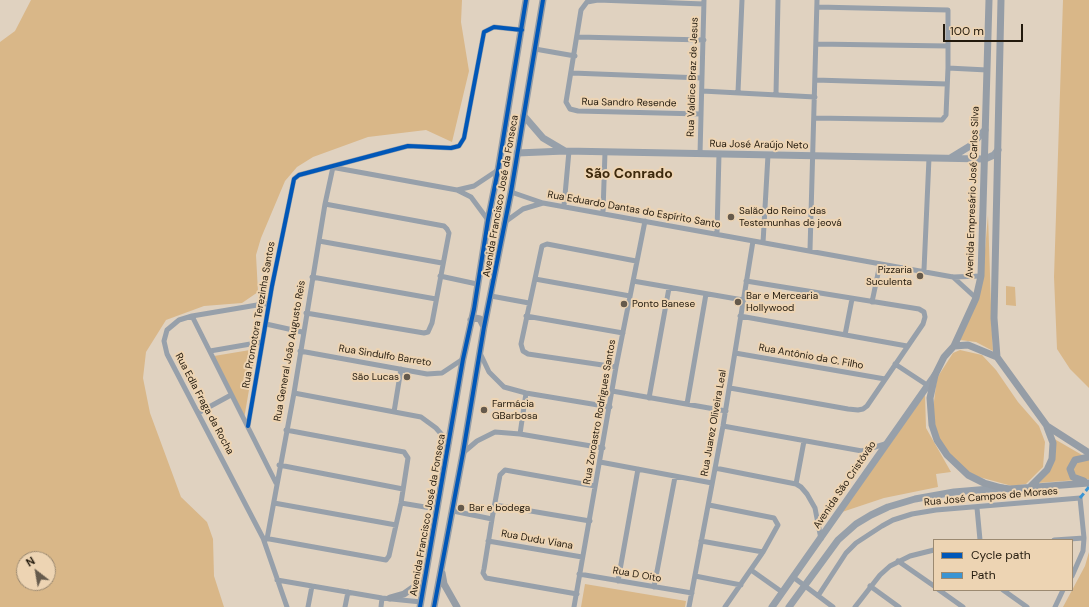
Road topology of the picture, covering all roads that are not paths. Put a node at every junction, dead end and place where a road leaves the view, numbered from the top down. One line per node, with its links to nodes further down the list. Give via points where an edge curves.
1 (526, 0): 12 (main road, Avenida Francisco José da Fonseca)
2 (534, 0): 8 (main road)
3 (742, 0): 26 (street)
4 (778, 0): 27 (street)
5 (817, 0): 11 (street)
6 (985, 0): 10 (street)
7 (1001, 0): 33 (main road)
8 (543, 1): 17 (main road, Avenida Francisco José da Fonseca)
9 (704, 2): 13 (street, Rua Sandro Resende, via 590,1 581,10); 14 (street, Rua Valdice Braz de Jesus)
10 (989, 4): 20 (main road, Avenida Empresário José Carlos Silva)
11 (817, 7): 15 (street); 16 (street, via 947,10)
12 (522, 30): 44 (street, via 494,27 484,32 464,138 458,146 408,146); 45 (main road, Avenida Francisco José da Fonseca)
13 (578, 37): 14 (street); 18 (street, Rua Sandro Resende)
14 (704, 40): 22 (street, Rua Valdice Braz de Jesus)
15 (816, 44): 16 (street); 23 (street)
16 (948, 46): 19 (street)
17 (535, 49): 18 (street); 30 (main road, Avenida Francisco José da Fonseca)
18 (575, 56): 21 (street, Rua Sandro Resende)
19 (948, 68): 20 (street); 24 (street)
20 (987, 70): 32 (main road, Avenida Empresário José Carlos Silva)
21 (572, 73): 22 (street); 29 (street, Rua Sandro Resende, via 566,102 572,110)
22 (702, 78): 25 (street, Rua Valdice Braz de Jesus)
23 (815, 80): 24 (street); 28 (street)
24 (947, 84): 31 (street, via 946,115 942,120)
25 (702, 91): 26 (street); 29 (street, Rua Valdice Braz de Jesus)
26 (738, 92): 27 (street)
27 (776, 94): 28 (street)
28 (815, 97): 31 (street)
29 (701, 114): 37 (street, Rua Valdice Braz de Jesus)
30 (524, 116): 34 (street, via 543,138); 36 (main road, Avenida Francisco José da Fonseca)
31 (814, 118): 40 (street)
32 (985, 130): 41 (street, via 975,142); 43 (main road, Avenida Empresário José Carlos Silva)
33 (998, 150): 43 (street); 102 (main road, via 994,318)
34 (567, 151): 35 (street, Rua José Araújo Neto); 36 (street, Rua José Araújo Neto); 50 (street)
35 (605, 152): 37 (street, Rua José Araújo Neto); 51 (street)
36 (517, 153): 47 (main road, Avenida Francisco José da Fonseca)
37 (700, 154): 38 (street, Rua José Araújo Neto)
38 (719, 154): 39 (street, Rua José Araújo Neto); 55 (street)
39 (768, 155): 40 (street, Rua José Araújo Neto); 58 (street)
40 (812, 156): 42 (street, Rua José Araújo Neto); 59 (street)
41 (952, 157): 42 (street, Rua José Araújo Neto); 43 (street, Rua José Araújo Neto)
42 (929, 158): 63 (street)
43 (985, 159): 65 (main road, Avenida Empresário José Carlos Silva)
44 (331, 167): 46 (street); 49 (street, Rua General João Augusto Reis); 81 (street, Rua Promotora Terezinha Santos, via 299,175 291,184)
45 (498, 170): 46 (street, via 474,186); 52 (main road, Avenida Francisco José da Fonseca)
46 (457, 190): 52 (street, via 471,197)
47 (511, 192): 48 (street); 54 (main road, Avenida Francisco José da Fonseca)
48 (543, 203): 50 (street, Rua Eduardo Dantas do Espírito Santo); 54 (street, Rua Eduardo Dantas do Espírito Santo, via 523,209)
49 (325, 204): 56 (street, Rua General João Augusto Reis); 61 (street, via 445,227 449,233)
50 (564, 206): 51 (street, Rua Eduardo Dantas do Espírito Santo)
51 (603, 212): 53 (street, Rua Eduardo Dantas do Espírito Santo)
52 (488, 220): 71 (main road, Avenida Francisco José da Fonseca)
53 (645, 221): 55 (street, Rua Eduardo Dantas do Espírito Santo); 60 (street, Rua Zoroastro Rodrigues Santos)
54 (505, 222): 74 (main road, Avenida Francisco José da Fonseca)
55 (717, 233): 57 (street, Rua Eduardo Dantas do Espírito Santo)
56 (319, 241): 61 (street); 66 (street, Rua General João Augusto Reis)
57 (753, 241): 58 (street, Rua Eduardo Dantas do Espírito Santo); 70 (street, Rua Juarez Oliveira Leal)
58 (763, 243): 59 (street, Rua Eduardo Dantas do Espírito Santo)
59 (810, 250): 62 (street, Rua Eduardo Dantas do Espírito Santo)
60 (636, 261): 68 (street, via 545,244 540,248); 69 (street, Rua Zoroastro Rodrigues Santos)
61 (442, 263): 64 (street)
62 (880, 264): 63 (street, Rua Eduardo Dantas do Espírito Santo); 80 (street)
63 (924, 270): 67 (street, Rua Eduardo Dantas do Espírito Santo)
64 (440, 276): 71 (street); 77 (street)
65 (981, 276): 67 (street, Rua Eduardo Dantas do Espírito Santo); 76 (main road, Avenida Empresário José Carlos Silva)
66 (312, 277): 77 (street); 84 (street, Rua General João Augusto Reis)
67 (953, 277): 76 (street, Rua Eduardo Dantas do Espírito Santo)
68 (535, 279): 75 (street); 82 (street)
69 (633, 281): 72 (street); 75 (street, Rua Zoroastro Rodrigues Santos)
70 (746, 281): 78 (street); 79 (street, Rua Juarez Oliveira Leal)
71 (477, 284): 83 (main road, Avenida Francisco José da Fonseca)
72 (670, 288): 73 (street); 115 (street)
73 (706, 294): 79 (street); 116 (street)
74 (491, 296): 82 (street); 85 (main road, Avenida Francisco José da Fonseca)
75 (630, 296): 93 (street, Rua Zoroastro Rodrigues Santos)
76 (976, 298): 97 (main road, Avenida Empresário José Carlos Silva)
77 (436, 299): 84 (street, via 432,324 426,333)
78 (852, 299): 80 (street); 94 (street)
79 (743, 300): 88 (street, Rua Juarez Oliveira Leal)
80 (872, 302): 96 (street, via 920,309 924,312 923,324)
81 (269, 303): 86 (street, Rua Edla Fraga da Rocha); 90 (street, Rua Promotora Terezinha Santos)
82 (529, 303): 87 (street)
83 (474, 309): 85 (main road, via 481,314); 89 (main road, Avenida Francisco José da Fonseca)
84 (306, 313): 92 (street, Rua General João Augusto Reis)
85 (488, 313): 91 (main road, Avenida Francisco José da Fonseca)
86 (192, 316): 98 (street); 120 (street, Rua Edla Fraga da Rocha, via 179,320 167,330 164,341 167,354)
87 (526, 316): 93 (street); 105 (street, via 521,344 526,353)
88 (740, 316): 94 (street); 101 (street, Rua Juarez Oliveira Leal)
89 (471, 320): 91 (main road, via 480,319); 103 (main road, Avenida Francisco José da Fonseca)
90 (266, 324): 92 (street); 95 (street, Rua Promotora Terezinha Santos)
91 (484, 327): 100 (main road, Avenida Francisco José da Fonseca)
92 (302, 332): 99 (street, Rua General João Augusto Reis)
93 (623, 333): 105 (street, Rua Zoroastro Rodrigues Santos)
94 (844, 335): 96 (street)
95 (262, 342): 98 (street); 121 (street, Rua Promotora Terezinha Santos)
96 (906, 346): 104 (street)
97 (954, 346): 102 (main road, via 968,345); 107 (main road, Avenida Empresário José Carlos Silva)
98 (210, 351): 114 (street)
99 (300, 351): 106 (street, Rua Sindulfo Barreto); 112 (street, Rua General João Augusto Reis)
100 (480, 352): 113 (street, via 485,367 496,380 504,387); 130 (main road, Avenida Francisco José da Fonseca)
101 (735, 353): 108 (street, Rua Antônio da C. Filho); 110 (street, Rua Juarez Oliveira Leal)
102 (997, 356): 123 (main road)
103 (463, 359): 106 (street, Rua Sindulfo Barreto, via 437,374); 127 (main road, Avenida Francisco José da Fonseca)
104 (895, 364): 108 (street); 109 (street)
105 (616, 367): 111 (street, Rua Zoroastro Rodrigues Santos)
106 (401, 369): 119 (street)
107 (935, 375): 109 (street, Avenida São Cristóvão); 144 (main road, Avenida Empresário José Carlos Silva, via 930,410 934,432 942,448 968,475)
108 (884, 379): 110 (street, via 867,406 858,410)
109 (927, 385): 128 (street, Avenida São Cristóvão)
110 (730, 388): 118 (street, Rua Juarez Oliveira Leal)
111 (612, 391): 115 (street); 117 (street, Rua Zoroastro Rodrigues Santos)
112 (294, 393): 119 (street); 124 (street, Rua General João Augusto Reis)
113 (526, 393): 117 (street); 125 (street)
114 (231, 395): 120 (street); 121 (street)
115 (649, 398): 116 (street)
116 (687, 404): 118 (street)
117 (610, 406): 129 (street, Rua Zoroastro Rodrigues Santos)
118 (726, 411): 122 (street, Rua Juarez Oliveira Leal)
119 (394, 412): 127 (street, via 425,419)
120 (198, 413): 156 (street, Rua Edla Fraga da Rocha)
121 (248, 426): 138 (street)
122 (723, 426): 126 (street); 135 (street, Rua Juarez Oliveira Leal)
123 (1047, 426): 131 (main road); 143 (main road, via 1053,444 1052,459 1047,470)
124 (286, 430): 134 (street, Rua General João Augusto Reis); 145 (street, via 404,452 408,458)
125 (520, 434): 129 (street); 130 (street, via 495,432 477,441)
126 (804, 441): 128 (street, via 862,451); 141 (street)
127 (449, 443): 151 (main road, Avenida Francisco José da Fonseca)
128 (885, 444): 159 (street, Avenida São Cristóvão)
129 (603, 448): 133 (street, Rua Zoroastro Rodrigues Santos)
130 (463, 453): 152 (main road, Avenida Francisco José da Fonseca)
131 (1089, 453)
132 (1089, 457): 140 (main road, via 1075,460 1070,469 1073,477)
133 (600, 462): 136 (street); 142 (street, Rua Zoroastro Rodrigues Santos)
134 (280, 465): 138 (street, Rua General João Augusto Reis); 145 (street)
135 (715, 468): 139 (street, Rua Juarez Oliveira Leal); 141 (street)
136 (638, 469): 137 (street); 179 (street)
137 (675, 477): 139 (street); 185 (street)
138 (276, 483): 146 (street, Rua General João Augusto Reis)
139 (712, 483): 148 (street, Rua Juarez Oliveira Leal)
140 (1089, 483): 143 (main road, Avenida Empresário José Carlos Silva)
141 (796, 484): 159 (street, via 811,501 818,519)
142 (595, 486): 149 (street, via 505,470 500,475); 154 (street, Rua Zoroastro Rodrigues Santos)
143 (1030, 487): 144 (main road, Avenida Empresário José Carlos Silva)
144 (1002, 488): 181 (street, via 954,492 915,499 871,514 838,540)
145 (403, 489): 147 (street)
146 (274, 503): 155 (street); 156 (street, Rua General João Augusto Reis)
147 (401, 503): 151 (street); 155 (street)
148 (709, 505): 163 (street, Rua Juarez Oliveira Leal); 167 (street, via 774,518 778,528)
149 (495, 506): 153 (street); 154 (street)
150 (977, 508): 157 (street, Rua José Campos de Moraes, via 1080,498); 160 (street); 193 (street, Rua José Campos de Moraes, via 912,514 882,526 846,553)
151 (438, 509): 158 (main road, Avenida Francisco José da Fonseca)
152 (453, 511): 153 (street); 164 (main road, Avenida Francisco José da Fonseca)
153 (492, 519): 162 (street)
154 (590, 521): 169 (street, Rua Zoroastro Rodrigues Santos)
155 (396, 525): 156 (street, via 390,556 386,560)
156 (265, 538): 177 (street, Rua Edla Fraga da Rocha)
157 (1084, 538): 161 (street); 174 (street, via 1082,556)
158 (433, 539): 164 (main road, via 439,546); 166 (main road, Avenida Francisco José da Fonseca)
159 (821, 539): 176 (street, Avenida São Cristóvão)
160 (980, 539)
161 (1069, 539)
162 (488, 541): 169 (street, Rua Dudu Viana); 192 (street, via 483,573 486,578)
163 (701, 541): 167 (street); 175 (street, Rua Juarez Oliveira Leal)
164 (446, 544): 168 (main road, Avenida Francisco José da Fonseca)
165 (933, 550): 170 (street)
166 (430, 552): 168 (main road); 178 (main road, Avenida Francisco José da Fonseca)
167 (763, 552): 172 (street)
168 (444, 554): 171 (main road, Avenida Francisco José da Fonseca)
169 (582, 557): 173 (street, Rua Zoroastro Rodrigues Santos)
170 (898, 561): 182 (street); 184 (street)
171 (441, 570): 200 (main road, Avenida Francisco José da Fonseca); 201 (main road, via 444,584)
172 (751, 570): 180 (street); 190 (street)
173 (579, 574): 179 (street, Rua D Oito); 192 (street, Rua Zoroastro Rodrigues Santos)
174 (1073, 574)
175 (695, 576): 180 (street); 191 (street, Rua Juarez Oliveira Leal)
176 (793, 577): 181 (street); 190 (street, Avenida São Cristóvão)
177 (277, 580): 183 (street); 196 (street, Rua Edla Fraga da Rocha)
178 (424, 580): 194 (main road, via 404,594); 195 (main road, Avenida Francisco José da Fonseca)
179 (618, 580): 185 (street, Rua D Oito)
180 (741, 585): 204 (street)
181 (804, 585): 193 (street); 206 (street)
182 (933, 585)
183 (312, 586): 189 (street); 197 (street)
184 (870, 586): 208 (street); 209 (street)
185 (654, 587): 191 (street, Rua D Oito)
186 (941, 591): 210 (street)
187 (1004, 591): 211 (street)
188 (1063, 591): 212 (street)
189 (348, 592): 194 (street); 198 (street)
190 (782, 592): 205 (street, Avenida São Cristóvão)
191 (692, 593): 203 (street, Rua Juarez Oliveira Leal)
192 (577, 594): 202 (street, Rua Zoroastro Rodrigues Santos)
193 (818, 596): 207 (street)
194 (386, 598): 195 (street); 199 (street)
195 (421, 604)
196 (287, 607)
197 (308, 607)
198 (345, 607)
199 (380, 607)
200 (434, 607)
201 (457, 607)
202 (574, 607)
203 (689, 607)
204 (725, 607)
205 (772, 607)
206 (789, 607)
207 (833, 607)
208 (855, 607)
209 (899, 607)
210 (963, 607)
211 (1026, 607)
212 (1055, 607)

